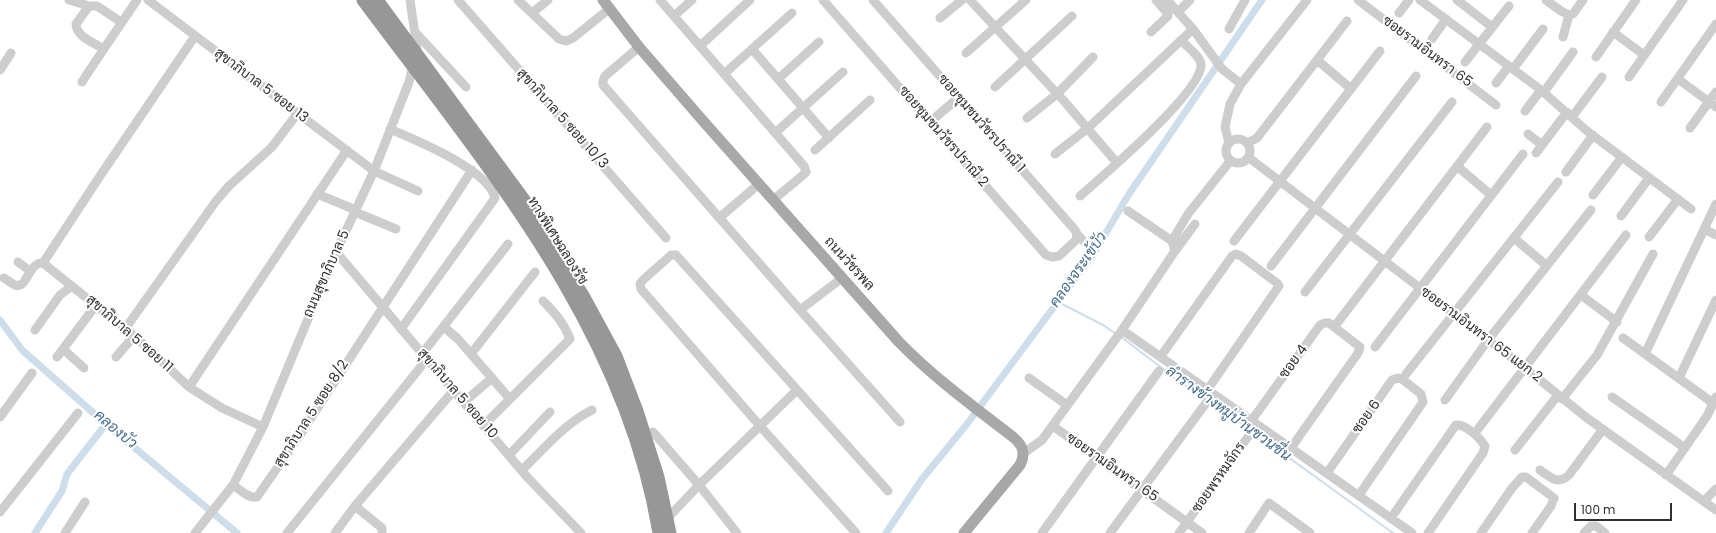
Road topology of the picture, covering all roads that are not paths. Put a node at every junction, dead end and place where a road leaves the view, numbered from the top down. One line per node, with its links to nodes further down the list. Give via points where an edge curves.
1 (69, 0): 31 (street)
2 (137, 0): 44 (street)
3 (148, 0): 54 (street, สุขาภิบาล 5 ซอย 13)
4 (363, 0): 265 (highway, ทางพิเศษฉลองรัช, via 517,206 578,306 606,361 628,416)
5 (377, 0): 266 (highway, ทางพิเศษฉลองรัช, via 526,201 585,299 616,356 637,411 658,477)
6 (410, 0): 51 (street, ถนนสุขาภิบาล 5)
7 (458, 0): 155 (street, สุขาภิบาล 5 ซอย 10/3)
8 (518, 0): 35 (street)
9 (548, 0): 35 (street)
10 (660, 0): 39 (street)
11 (692, 0): 39 (street)
12 (750, 0): 60 (street)
13 (823, 0): 103 (street, ซอยชุมชนวัชรปราณี 2)
14 (873, 0): 92 (street, ซอยชุมชนวัชรปราณี 1)
15 (962, 0): 41 (street)
16 (970, 0): 47 (street)
17 (1026, 0): 47 (street)
18 (1156, 0): 52 (street, via 1168,16)
19 (1166, 0): 34 (street)
20 (1190, 0): 34 (street)
21 (1245, 0): 49 (street)
22 (1306, 0): 85 (street)
23 (1358, 0): 96 (street, ซอยรามอินทรา 65)
24 (1409, 0): 37 (street)
25 (1420, 0): 42 (street)
26 (1546, 0): 38 (street)
27 (1584, 0): 38 (street, via 1573,14)
28 (1636, 0): 53 (street)
29 (1683, 0): 68 (street)
30 (1462, 1): 46 (street)
31 (95, 4): 44 (street); 62 (street, via 76,24 76,28 83,36)
32 (606, 5): 35 (street, via 573,38 566,41 559,39); 61 (main road, ถนนวัชรพล)
33 (1509, 6): 46 (street)
34 (1178, 12): 48 (street)
35 (532, 13)
36 (792, 13): 63 (street)
37 (1399, 13)
38 (1569, 15): 55 (street)
39 (674, 16): 60 (street)
40 (1072, 16): 71 (street)
41 (940, 18)
42 (1446, 19): 56 (street); 59 (street)
43 (1348, 21): 72 (street)
44 (122, 22): 62 (street)
45 (1716, 24): 81 (street)
46 (1492, 27): 59 (street)
47 (996, 28): 67 (street); 71 (street)
48 (1193, 29): 57 (street); 85 (street, via 1222,69)
49 (1229, 29)
50 (1543, 29): 74 (street)
51 (416, 32): 86 (street); 105 (street, ถนนสุขาภิบาล 5, via 417,48 409,82)
52 (1151, 32)
53 (1613, 32): 68 (street); 70 (street)
54 (195, 36): 100 (street, สุขาภิบาล 5 ซอย 13); 166 (street)
55 (1563, 37)
56 (1432, 39)
57 (1181, 40): 106 (street); 123 (street, via 1199,58 1199,73 1173,109)
58 (819, 42): 82 (street)
59 (1479, 44): 73 (street); 74 (street)
60 (700, 46): 77 (street)
61 (639, 47): 131 (main road, ถนนวัชรพล); 146 (street, via 605,76 603,85)
62 (104, 49): 83 (street)
63 (752, 49): 77 (street); 82 (street)
64 (1380, 51): 88 (street)
65 (1573, 52): 89 (street)
66 (11, 53): 75 (street)
67 (966, 53)
68 (1644, 55): 80 (street)
69 (1093, 57): 91 (street)
70 (1596, 57)
71 (1026, 60): 87 (street); 91 (street)
72 (1317, 60): 88 (street); 113 (street, via 1257,138)
73 (1465, 62)
74 (1511, 67): 84 (street); 89 (street)
75 (0, 70)
76 (843, 72): 98 (street)
77 (724, 74): 108 (street)
78 (1416, 76): 140 (street)
79 (1602, 77): 101 (street)
80 (1629, 77)
81 (1678, 79): 95 (street); 97 (street)
82 (778, 80): 98 (street)
83 (82, 82)
84 (1496, 83)
85 (1241, 84): 112 (street, via 1230,104 1225,127)
86 (466, 87)
87 (995, 87)
88 (1350, 88): 129 (street)
89 (1542, 91): 99 (street); 101 (street)
90 (1716, 92): 97 (street)
91 (1057, 94): 102 (street); 106 (street)
92 (958, 98): 103 (street); 150 (street, ซอยชุมชนวัชรปราณี 1)
93 (870, 100): 111 (street)
94 (1452, 102): 151 (street)
95 (1662, 102)
96 (1496, 105)
97 (1712, 105): 107 (street)
98 (804, 108): 108 (street); 111 (street)
99 (1525, 111)
100 (297, 114): 115 (street, สุขาภิบาล 5 ซอย 13); 186 (street, via 272,147 216,201)
101 (1569, 114): 110 (street); 114 (street)
102 (1027, 118)
103 (930, 122): 150 (street, ซอยชุมชนวัชรปราณี 2, via 1046,255 1059,256 1076,240)
104 (1487, 127): 124 (street)
105 (390, 128): 125 (street); 126 (street, ถนนสุขาภิบาล 5)
106 (1088, 128): 118 (street); 123 (street)
107 (1690, 128)
108 (775, 133): 138 (street, via 804,166 806,172)
109 (1528, 134): 114 (street)
110 (1592, 135): 121 (street); 127 (street)
111 (829, 138): 116 (street)
112 (1229, 143): 113 (street, via 1236,139); 122 (street, via 1227,154)
113 (1247, 143): 120 (street, via 1250,150)
114 (1542, 145): 117 (street)
115 (347, 150): 126 (street, สุขาภิบาล 5 ซอย 13); 133 (street)
116 (815, 150)
117 (1536, 153)
118 (1055, 154)
119 (1522, 154): 134 (street)
120 (1248, 157): 122 (street, via 1242,162); 129 (street, ซอยรามอินทรา 65 แยก 2)
121 (1622, 157): 128 (street); 135 (street)
122 (1231, 160): 157 (street, via 1188,214)
123 (1117, 163): 136 (street)
124 (1458, 167): 134 (street); 164 (street)
125 (472, 170): 180 (street); 187 (street, via 494,192 495,198)
126 (374, 171): 132 (street, สุขาภิบาล 5 ซอย 13); 143 (street, ถนนสุขาภิบาล 5)
127 (1566, 172)
128 (1649, 178): 137 (street); 145 (street)
129 (1280, 180): 140 (street, ซอยรามอินทรา 65 แยก 2); 158 (street)
130 (1558, 182): 156 (street)
131 (758, 184): 138 (main road, ถนนวัชรพล); 146 (street)
132 (418, 191)
133 (317, 194): 143 (street); 209 (street)
134 (1491, 195): 174 (street)
135 (1593, 195)
136 (1080, 196)
137 (1678, 199): 141 (street); 154 (street)
138 (773, 200): 172 (main road, ถนนวัชรพล)
139 (1716, 204): 148 (street)
140 (1316, 207): 151 (street, ซอยรามอินทรา 65 แยก 2); 167 (street)
141 (1691, 209)
142 (1591, 210): 168 (street)
143 (356, 211): 149 (street); 162 (street, ถนนสุขาภิบาล 5)
144 (1128, 211): 157 (street)
145 (1620, 216)
146 (719, 218): 181 (street)
147 (1195, 224): 161 (street)
148 (1704, 229): 152 (street); 196 (street)
149 (396, 230)
150 (1077, 234): 160 (street, ซอยชุมชนวัชรปราณี 1)
151 (1350, 234): 164 (street, ซอยรามอินทรา 65 แยก 2); 175 (street)
152 (1716, 235)
153 (1626, 236): 176 (street)
154 (1649, 237)
155 (666, 238)
156 (1514, 238): 168 (street); 182 (street)
157 (1172, 241): 161 (street)
158 (1234, 241)
159 (508, 244): 185 (street)
160 (1092, 250)
161 (1175, 251): 189 (street)
162 (336, 252): 180 (street, สุขาภิบาล 5 ซอย 10); 230 (street, ถนนสุขาภิบาล 5)
163 (1653, 254): 184 (street)
164 (1385, 260): 174 (street, ซอยรามอินทรา 65 แยก 2); 183 (street)
165 (18, 262): 169 (street)
166 (43, 264): 169 (street, via 36,264); 173 (street, สุขาภิบาล 5 ซอย 11)
167 (1271, 266)
168 (1547, 266): 192 (street)
169 (30, 271): 171 (street, via 20,285 16,286)
170 (535, 272): 195 (street)
171 (4, 278)
172 (842, 278): 181 (street); 238 (main road, ถนนวัชรพล, via 910,353 1019,441)
173 (72, 286): 179 (street, สุขาภิบาล 5 ซอย 11); 188 (street, via 60,295)
174 (1419, 288): 182 (street, ซอยรามอินทรา 65 แยก 2); 193 (street)
175 (1305, 292)
176 (1581, 295): 184 (street); 202 (street)
177 (1716, 300): 208 (street)
178 (543, 301): 215 (street, via 566,328 570,339)
179 (96, 305): 186 (street, สุขาภิบาล 5 ซอย 11); 194 (street)
180 (383, 307): 187 (street, สุขาภิบาล 5 ซอย 10); 245 (street, สุขาภิบาล 5 ซอย 8/2, via 257,497 253,498)
181 (800, 310): 227 (street)
182 (1454, 314): 192 (street, ซอยรามอินทรา 65 แยก 2); 205 (street)
183 (1338, 322)
184 (1617, 322): 213 (street, via 1597,355)
185 (444, 327): 195 (street); 197 (street)
186 (125, 329): 190 (street, สุขาภิบาล 5 ซอย 11)
187 (401, 329): 197 (street, สุขาภิบาล 5 ซอย 10)
188 (35, 330)
189 (1119, 334): 198 (street); 220 (street)
190 (134, 336): 200 (street); 209 (street, สุขาภิบาล 5 ซอย 11)
191 (1623, 338): 196 (street)
192 (1488, 340): 202 (street, ซอยรามอินทรา 65 แยก 2); 216 (street)
193 (1375, 347)
194 (63, 349): 199 (street); 201 (street)
195 (471, 354): 206 (street)
196 (1645, 354): 208 (street)
197 (424, 356): 211 (street, สุขาภิบาล 5 ซอย 10); 260 (street, via 419,369)
198 (1161, 356): 210 (street); 210 (street, via 1232,256 1241,256 1279,286)
199 (57, 357)
200 (116, 357)
201 (84, 368)
202 (1525, 368): 213 (street, ซอยรามอินทรา 65 แยก 2); 232 (street)
203 (1159, 372): 240 (street)
204 (32, 373): 224 (street)
205 (1406, 374)
206 (492, 378): 215 (street); 218 (street)
207 (1029, 378): 220 (street)
208 (1679, 378): 217 (street)
209 (189, 387): 230 (street, สุขาภิบาล 5 ซอย 11, via 218,406)
210 (1208, 389): 226 (street)
211 (454, 390): 218 (street, สุขาภิบาล 5 ซอย 10); 253 (street)
212 (797, 390): 228 (street); 228 (street, via 676,255 671,255 643,280 640,284 641,289); 249 (street)
213 (1560, 397): 231 (street, ซอยรามอินทรา 65 แยก 2); 237 (street)
214 (1612, 397): 236 (street)
215 (510, 399): 225 (street)
216 (1445, 400)
217 (1715, 400): 236 (street)
218 (464, 402): 239 (street, สุขาภิบาล 5 ซอย 10)
219 (1206, 403): 248 (street)
220 (1067, 406): 229 (street)
221 (592, 410): 241 (street, via 579,416 566,427)
222 (550, 412): 239 (street)
223 (78, 413): 255 (street)
224 (0, 417)
225 (490, 419)
226 (1252, 420): 235 (street); 235 (street, ซอย 4, via 1320,325 1329,323 1360,347)
227 (900, 422)
228 (760, 426): 246 (street); 268 (street)
229 (1053, 426): 238 (street, ซอยรามอินทรา 65, via 1042,440); 240 (street, ซอยรามอินทรา 65)
230 (263, 427): 245 (street, ถนนสุขาภิบาล 5)
231 (1603, 430): 242 (street, via 1564,480 1551,478); 244 (street, ซอยรามอินทรา 65 แยก 2)
232 (1476, 431): 256 (street, via 1463,425 1456,425); 277 (street, via 1485,446 1483,452)
233 (653, 432): 246 (street)
234 (1250, 434): 257 (street, ซอยพรหมจักร)
235 (1291, 448): 243 (street)
236 (1685, 448): 244 (street)
237 (1515, 450)
238 (1024, 453): 269 (main road, via 1020,465)
239 (509, 455): 241 (street, สุขาภิบาล 5 ซอย 10)
240 (1097, 458): 248 (street, ซอยรามอินทรา 65); 270 (street)
241 (522, 470): 263 (street, สุขาภิบาล 5 ซอย 10)
242 (1540, 470)
243 (1328, 473): 250 (street); 250 (street, ซอย 6, via 1392,380 1402,379 1422,397 1423,402)
244 (1666, 474): 251 (street, ซอยรามอินทรา 65 แยก 2)
245 (233, 485): 259 (street, ถนนสุขาภิบาล 5)
246 (699, 485): 264 (street); 267 (street)
247 (1716, 489): 251 (street)
248 (1142, 490): 257 (street, ซอยรามอินทรา 65); 271 (street)
249 (888, 491)
250 (1359, 495): 256 (street)
251 (1704, 501): 254 (street, ซอยรามอินทรา 65 แยก 2)
252 (85, 502): 258 (street)
253 (355, 506): 261 (street); 262 (street, via 382,528)
254 (1716, 510)
255 (0, 512)
256 (1391, 518): 276 (street)
257 (1187, 522): 272 (street, ซอยพรหมจักร); 273 (street, ซอยรามอินทรา 65)
258 (65, 533)
259 (195, 533)
260 (287, 533)
261 (335, 533)
262 (382, 533)
263 (581, 533)
264 (653, 533)
265 (659, 533)
266 (670, 533)
267 (737, 533)
268 (856, 533)
269 (964, 533)
270 (1042, 533)
271 (1110, 533)
272 (1179, 533)
273 (1202, 533)
274 (1248, 533): 275 (street, via 1269,503)
275 (1310, 533)
276 (1412, 533)
277 (1428, 533)
278 (1481, 533): 279 (street, via 1522,477 1526,477 1554,498)
279 (1532, 533)
280 (1584, 533): 281 (street, via 1591,526 1596,526)
281 (1605, 533)

